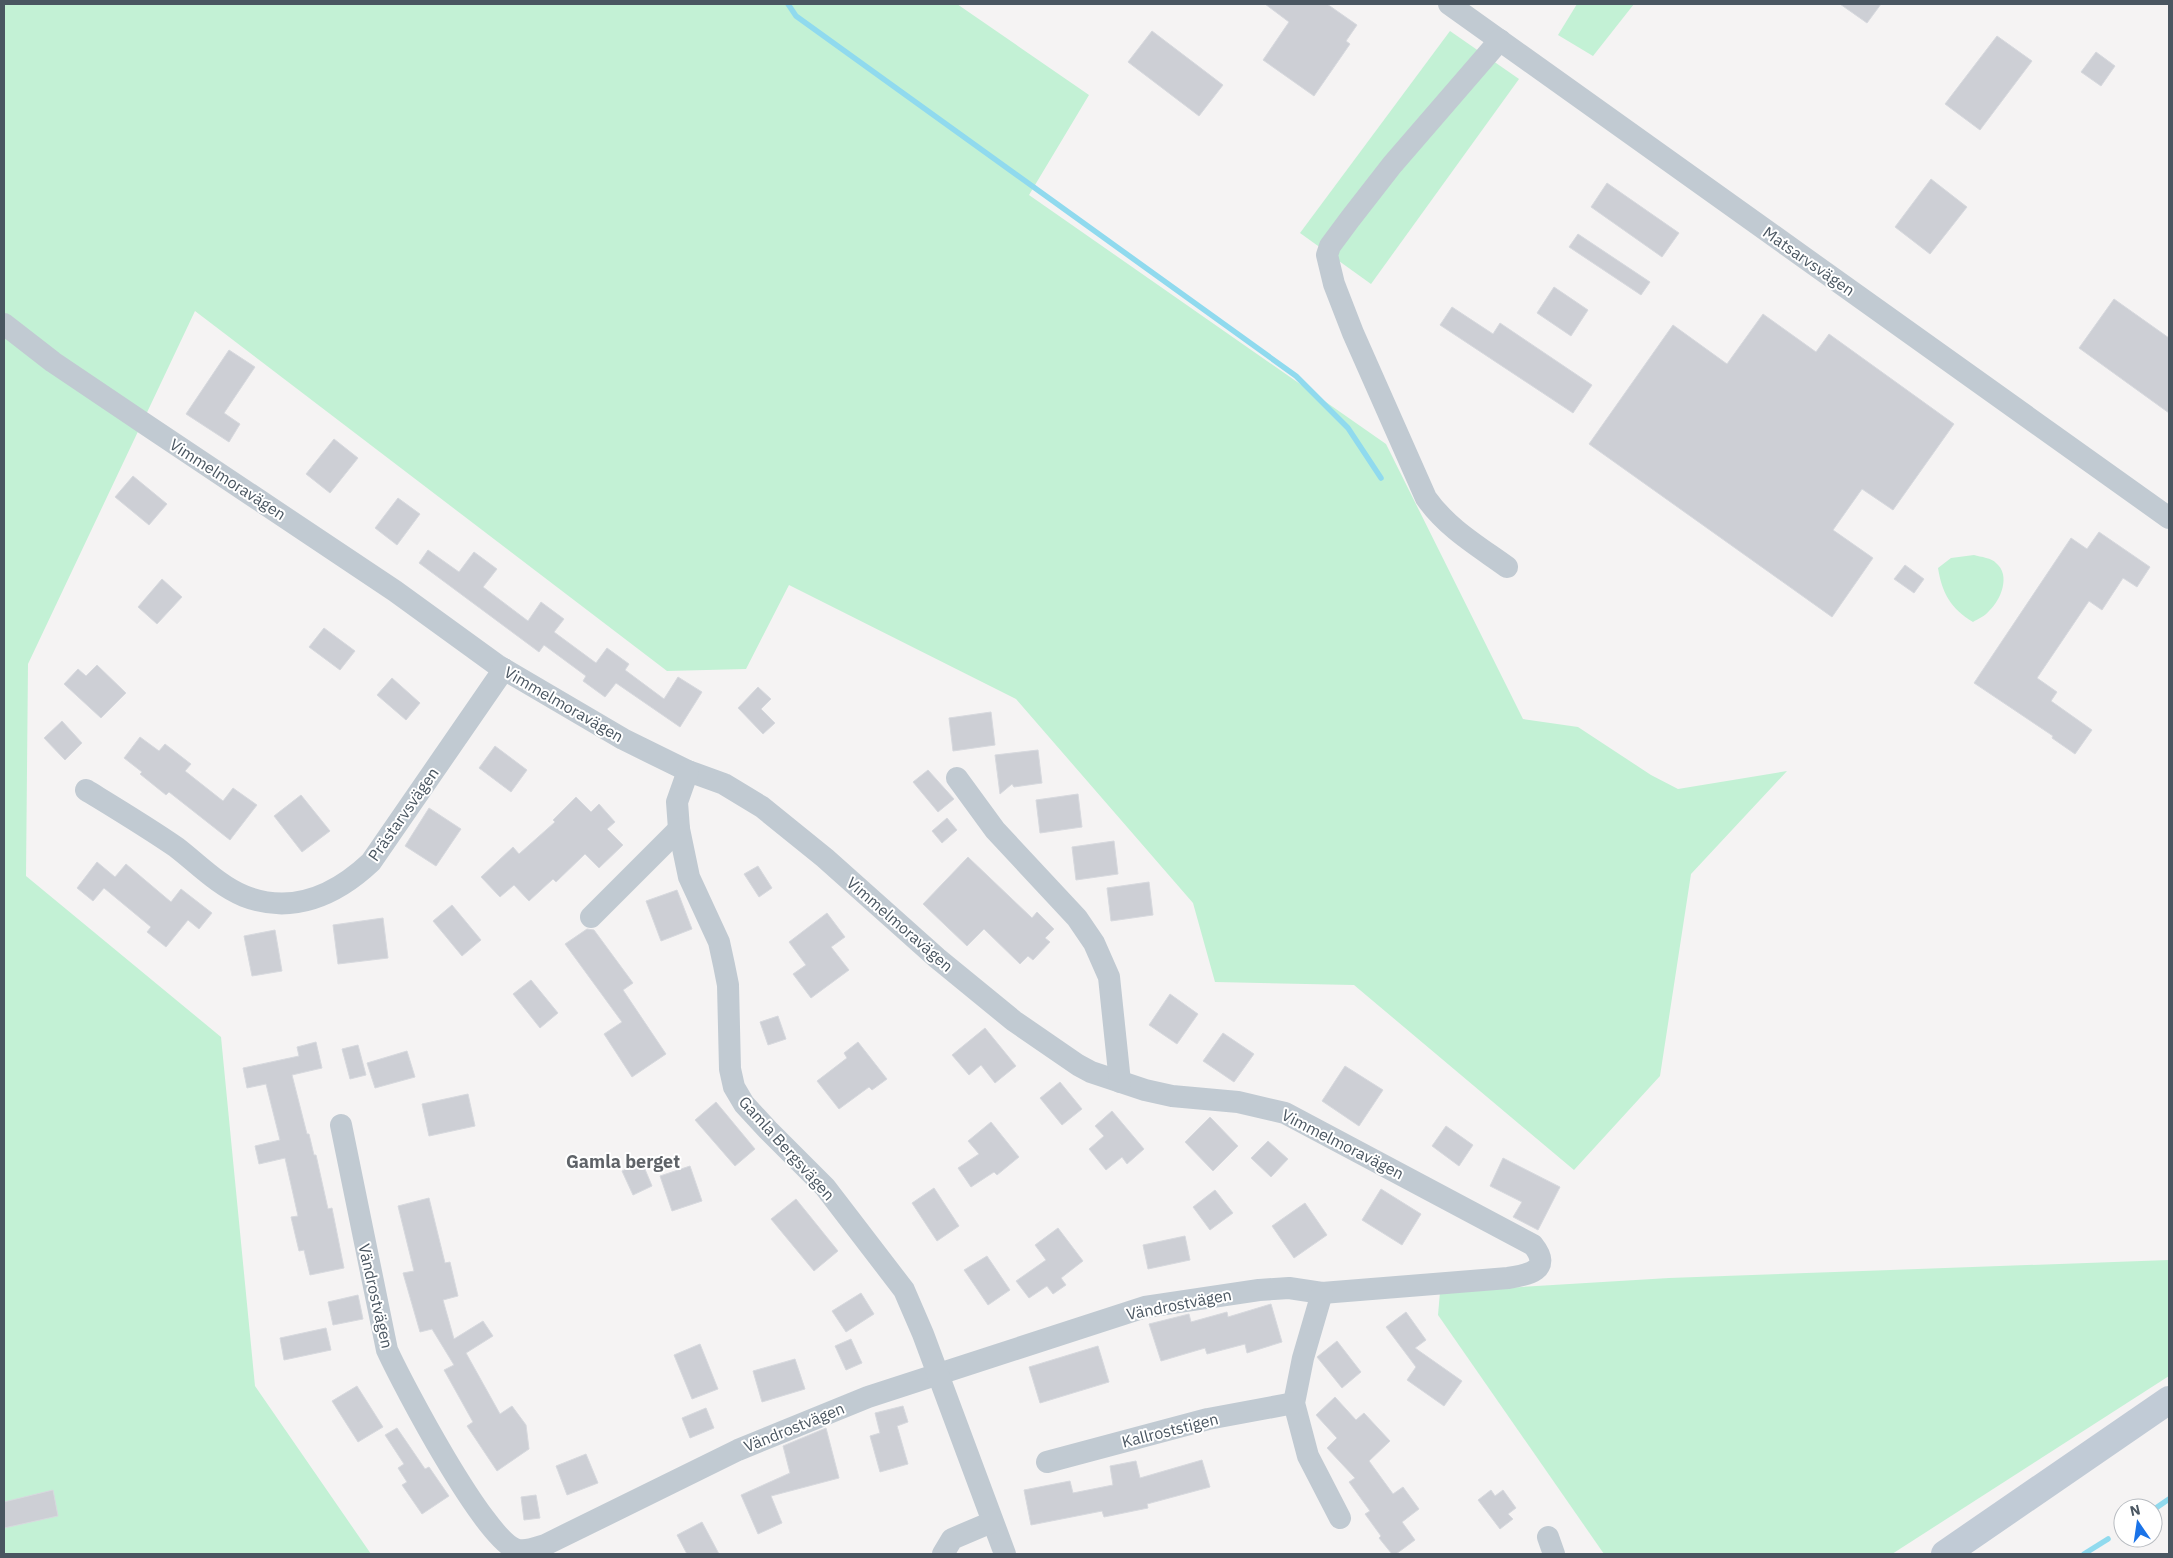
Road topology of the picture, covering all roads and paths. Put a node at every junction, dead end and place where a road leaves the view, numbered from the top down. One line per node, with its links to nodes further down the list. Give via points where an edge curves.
1 (1448, 4): 2 (street, Matsarvsvägen)
2 (1500, 40): 4 (street, Matsarvsvägen); 5 (street, via 1386,173 1330,246 1327,255 1334,284 1353,333 1426,498 1453,528)
3 (4, 324): 6 (street, Vimmelmoravägen, via 53,362 395,591)
4 (2169, 518)
5 (1507, 566)
6 (504, 669): 7 (street, Vimmelmoravägen, via 623,739); 9 (street, Prästarvsvägen, via 371,862 342,886 305,902 265,902 243,896 155,832)
7 (688, 771): 10 (street, Gamla Bergsvägen, via 677,802); 12 (street, Vimmelmoravägen, via 724,784 762,807 1014,1021 1078,1065)
8 (957, 778): 12 (street, via 995,830 1077,918 1094,943 1109,977)
9 (86, 790)
10 (679, 829): 11 (street); 16 (street, Gamla Bergsvägen, via 689,876 718,942 724,965 728,985 730,1069 734,1087 744,1104 825,1187 904,1290)
11 (591, 917)
12 (1120, 1082): 14 (street, Vimmelmoravägen, via 1172,1096 1238,1102 1285,1113 1533,1245 1540,1254)
13 (341, 1125): 16 (street, Vändrostvägen, via 387,1350 455,1473 492,1530 516,1550 545,1545 738,1450 868,1397)
14 (1540, 1262): 15 (street, Vändrostvägen, via 1536,1270 1526,1275 1508,1278)
15 (1322, 1293): 16 (street, Vändrostvägen, via 1289,1288 1259,1290 1145,1307); 18 (street)
16 (937, 1376): 21 (street, Gamla Bergsvägen)
17 (2169, 1400): 24 (main road)
18 (1294, 1403): 19 (street, Kallroststigen, via 1208,1419); 20 (street, via 1310,1463)
19 (1048, 1462)
20 (1340, 1518)
21 (992, 1522): 22 (street, via 952,1539); 23 (street, Gamla Bergsvägen)
22 (942, 1554)
23 (1005, 1554)
24 (1945, 1554)

